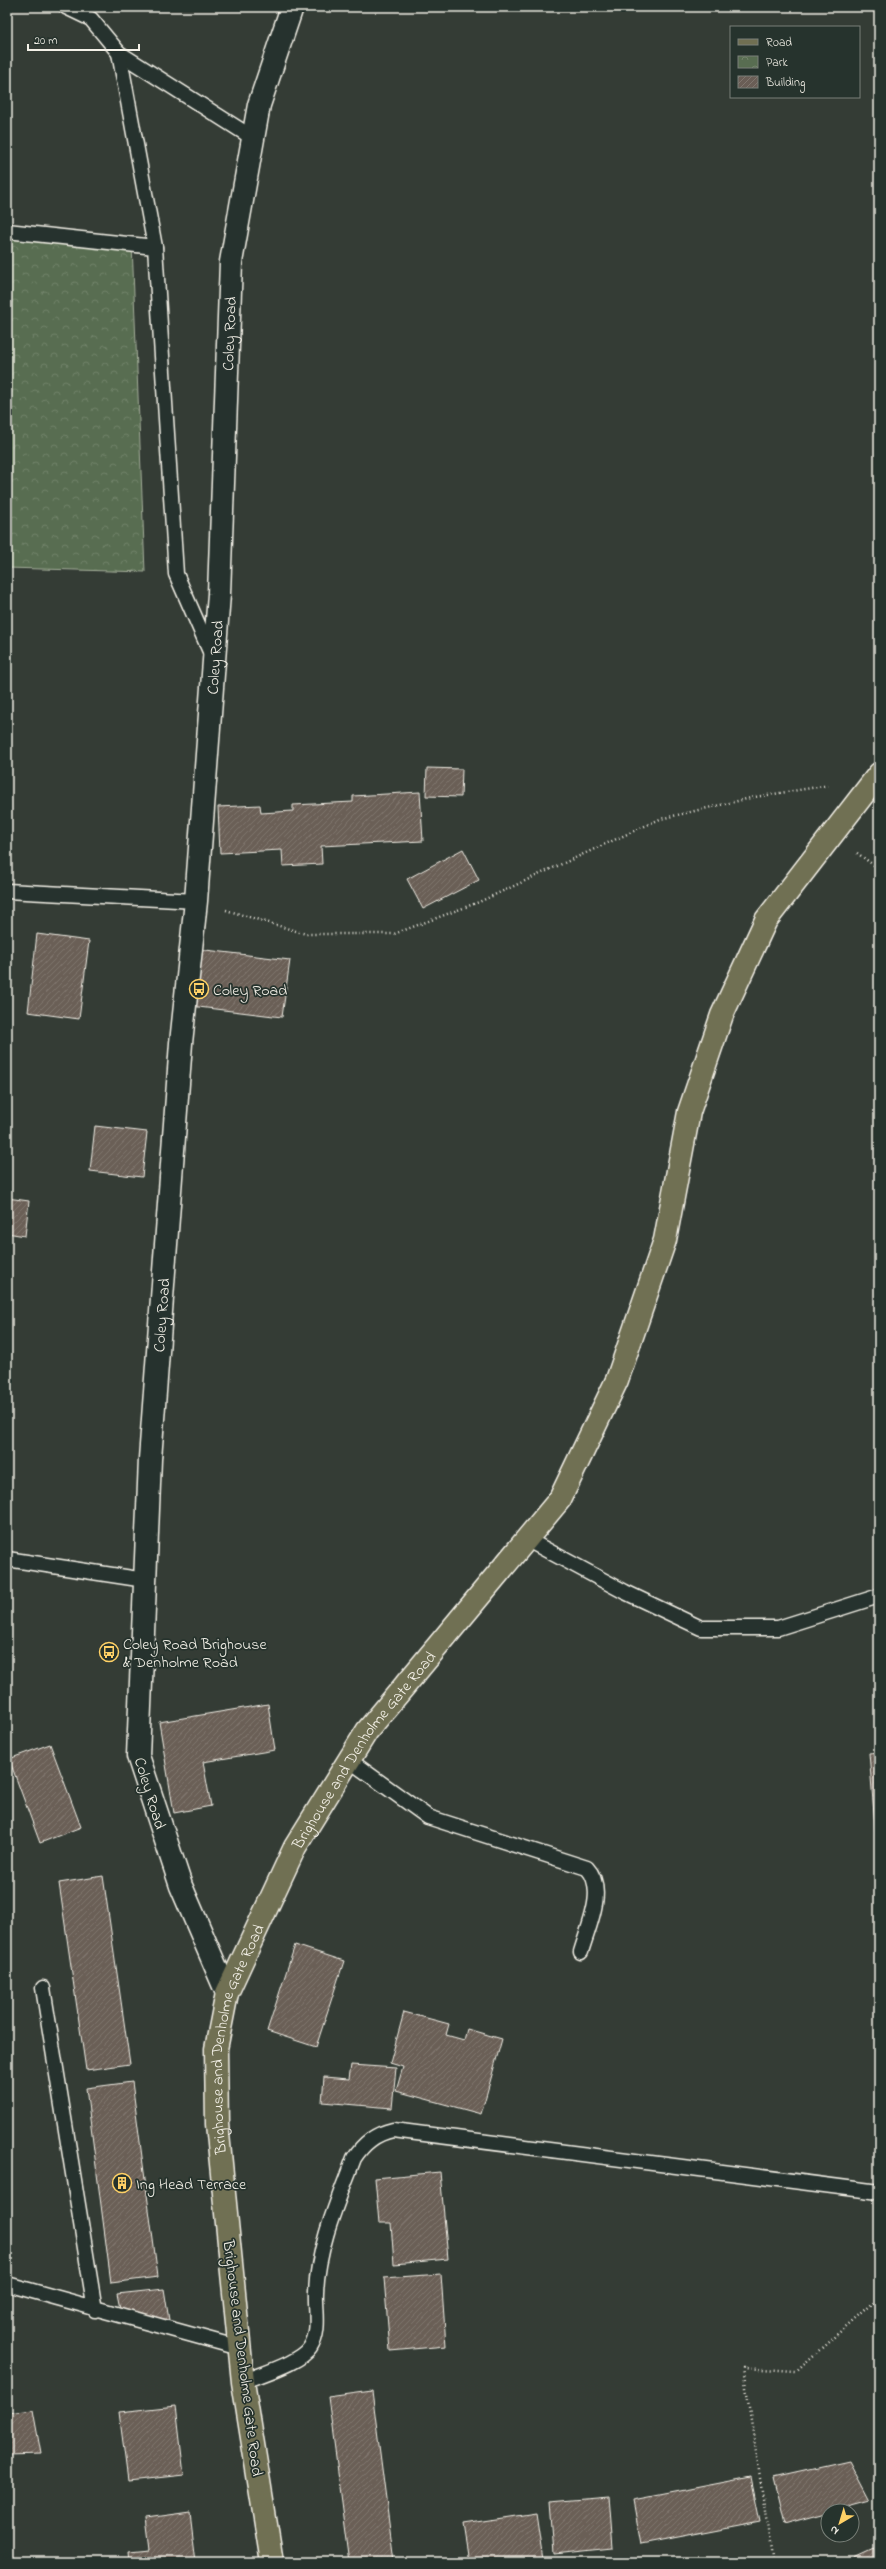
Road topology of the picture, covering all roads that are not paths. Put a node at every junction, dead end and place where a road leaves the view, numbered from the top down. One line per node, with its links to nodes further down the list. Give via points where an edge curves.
1 (66, 7): 3 (lane, via 91,19)
2 (292, 7): 4 (street, Coley Road, via 259,105)
3 (119, 52): 4 (lane); 6 (lane)
4 (253, 138): 7 (street, Coley Road, via 232,262 219,594)
5 (7, 231): 6 (lane)
6 (155, 247): 7 (lane, via 176,574)
7 (214, 660): 10 (street, Coley Road)
8 (877, 776): 11 (main road, Brighouse and Denholme Gate Road, via 766,920 722,1015 688,1112 665,1240 617,1380 560,1499)
9 (7, 891): 10 (lane)
10 (196, 901): 13 (street, Coley Road, via 178,1082 150,1459)
11 (526, 1539): 14 (lane, via 625,1592 702,1628 778,1628); 15 (main road, Brighouse and Denholme Gate Road, via 367,1731)
12 (7, 1559): 13 (lane)
13 (145, 1580): 18 (street, Coley Road, via 138,1756 181,1886)
14 (879, 1596)
15 (349, 1760): 16 (lane, via 428,1816 587,1868 593,1874 597,1887); 18 (main road, Brighouse and Denholme Gate Road, via 295,1847)
16 (581, 1952)
17 (43, 1988): 21 (lane)
18 (227, 1993): 22 (main road, Brighouse and Denholme Gate Road, via 216,2049 217,2124)
19 (879, 2192): 23 (lane, via 393,2130 379,2133 360,2148 354,2158 324,2239 316,2291 316,2336 309,2349 298,2358)
20 (7, 2284): 21 (lane)
21 (95, 2310): 22 (lane)
22 (240, 2348): 23 (main road, Brighouse and Denholme Gate Road)
23 (243, 2382): 24 (main road, Brighouse and Denholme Gate Road)
24 (272, 2562)

